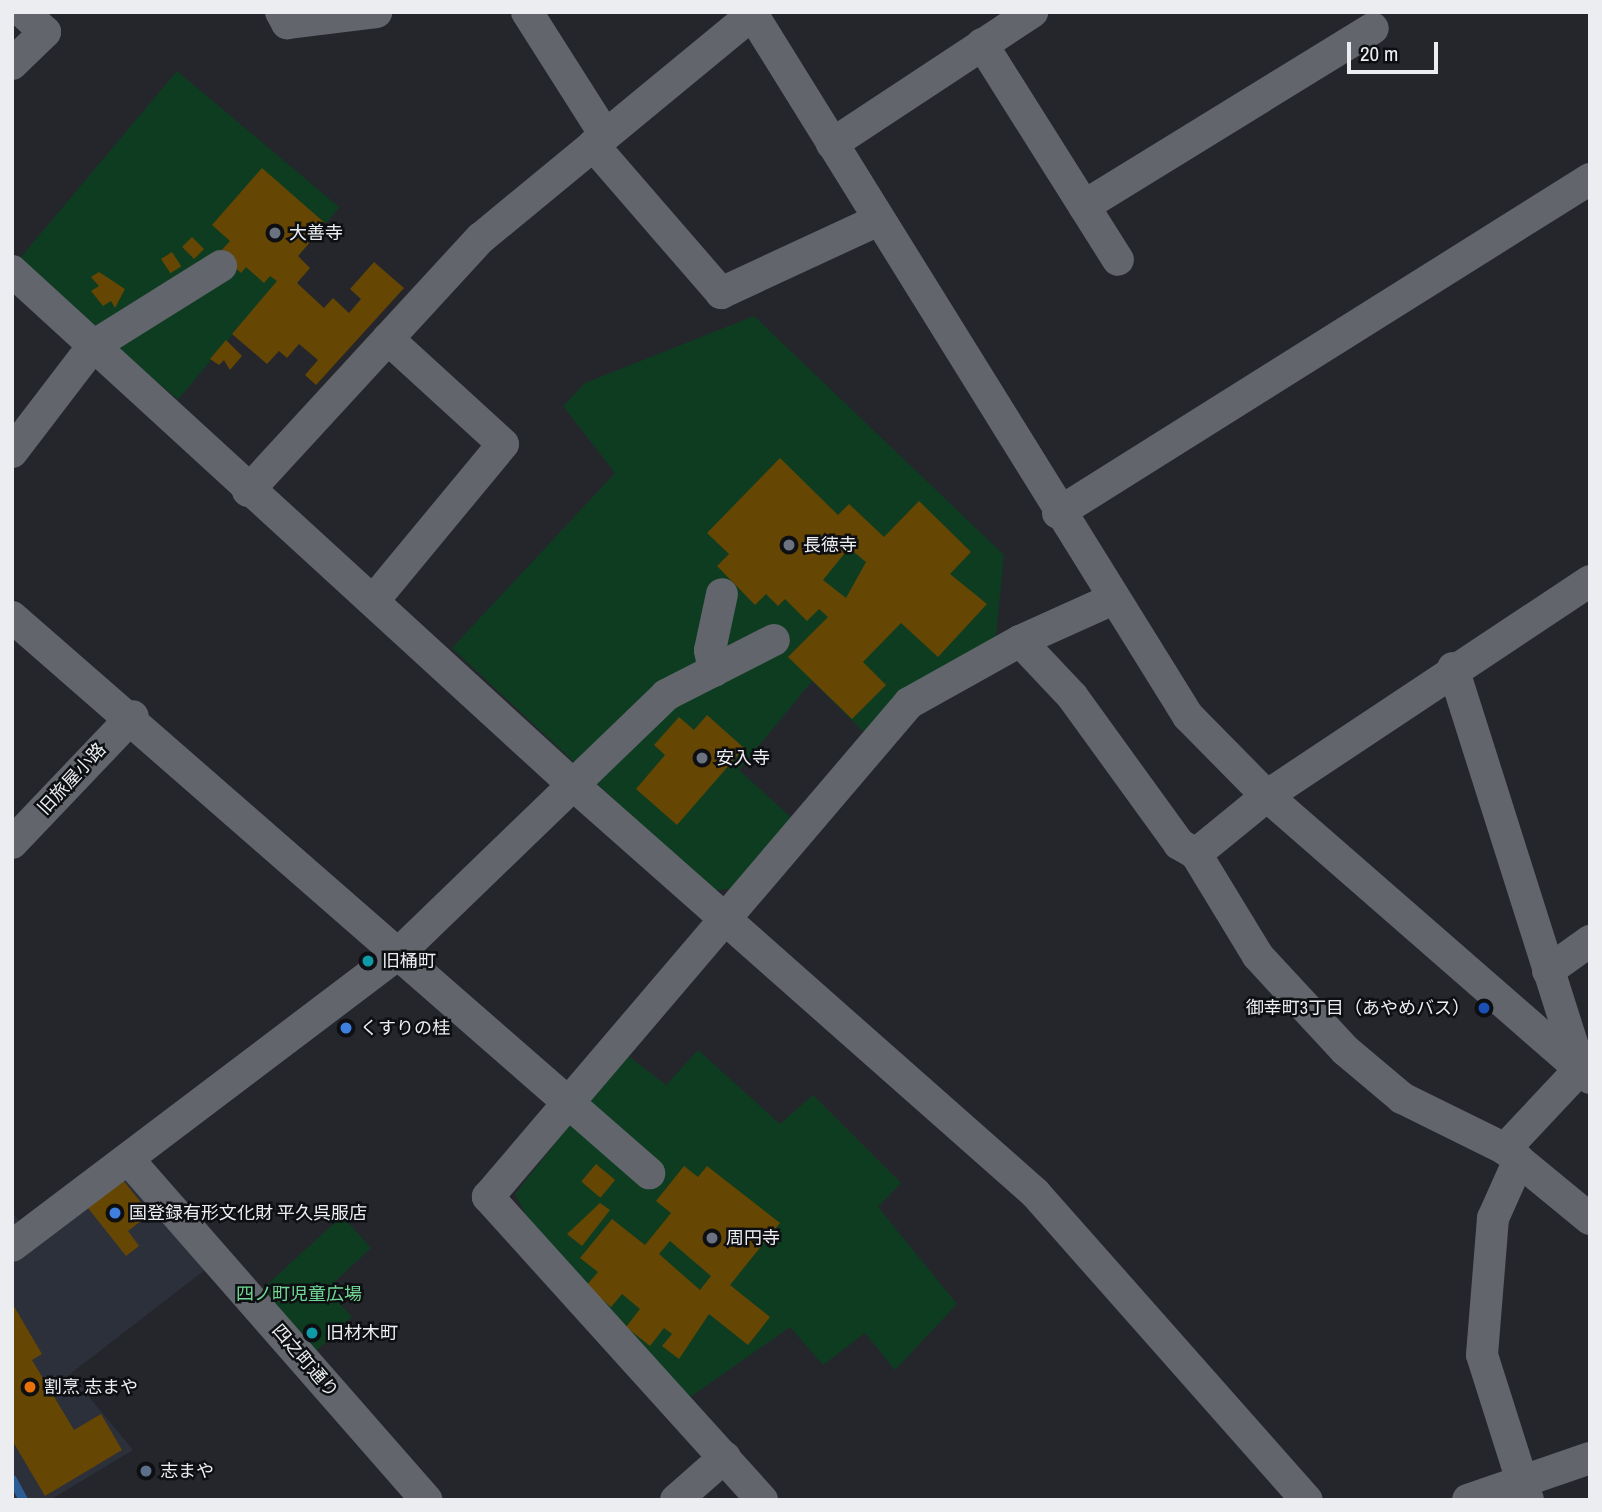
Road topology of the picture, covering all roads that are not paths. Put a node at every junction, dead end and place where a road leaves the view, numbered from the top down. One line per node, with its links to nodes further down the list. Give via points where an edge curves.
1 (23, 12): 9 (street, via 45,32)
2 (281, 12): 3 (street, via 287,23)
3 (376, 12)
4 (527, 12): 10 (street)
5 (1031, 12): 8 (street)
6 (751, 14): 10 (street); 11 (street)
7 (1373, 28): 13 (street)
8 (982, 44): 11 (street); 13 (street)
9 (12, 64)
10 (599, 140): 14 (street, via 721,293); 18 (street, via 481,238)
11 (832, 144): 14 (street)
12 (1590, 179): 22 (street)
13 (1084, 206): 15 (street)
14 (878, 220): 22 (street)
15 (1118, 260)
16 (221, 266): 19 (street)
17 (12, 271): 19 (street)
18 (388, 339): 21 (street); 25 (street, via 503,444)
19 (93, 346): 20 (street); 21 (street)
20 (12, 452)
21 (248, 491): 25 (street)
22 (1058, 513): 26 (street)
23 (1590, 581): 30 (street)
24 (722, 594): 31 (street, via 710,650)
25 (374, 600): 33 (street)
26 (1111, 600): 29 (street); 34 (street, via 1188,716)
27 (12, 617): 32 (street)
28 (774, 640): 31 (street)
29 (1020, 640): 36 (street, via 1072,696 1179,844); 37 (street, via 909,703)
30 (1453, 668): 34 (street); 40 (street)
31 (714, 670): 33 (street, via 666,695)
32 (133, 716): 35 (street, 旧旅屋小路); 39 (street)
33 (570, 782): 37 (street); 39 (street)
34 (1267, 796): 36 (street); 41 (street)
35 (12, 843)
36 (1196, 854): 43 (street, via 1258,956 1345,1050 1402,1098)
37 (722, 915): 42 (street); 54 (street, via 1035,1193)
38 (1590, 941): 40 (street)
39 (398, 954): 42 (street); 44 (street)
40 (1548, 971): 41 (street)
41 (1585, 1074): 43 (street)
42 (568, 1102): 45 (street); 48 (street, via 488,1197)
43 (1512, 1155): 46 (street); 50 (street, via 1493,1218 1482,1354)
44 (128, 1160): 47 (street); 51 (street, 四之町通り)
45 (649, 1172)
46 (1590, 1219)
47 (12, 1246)
48 (726, 1457): 52 (street); 53 (street)
49 (1590, 1458): 50 (street)
50 (1525, 1490): 55 (street)
51 (426, 1500)
52 (676, 1500)
53 (762, 1500)
54 (1307, 1500)
55 (1468, 1500)

